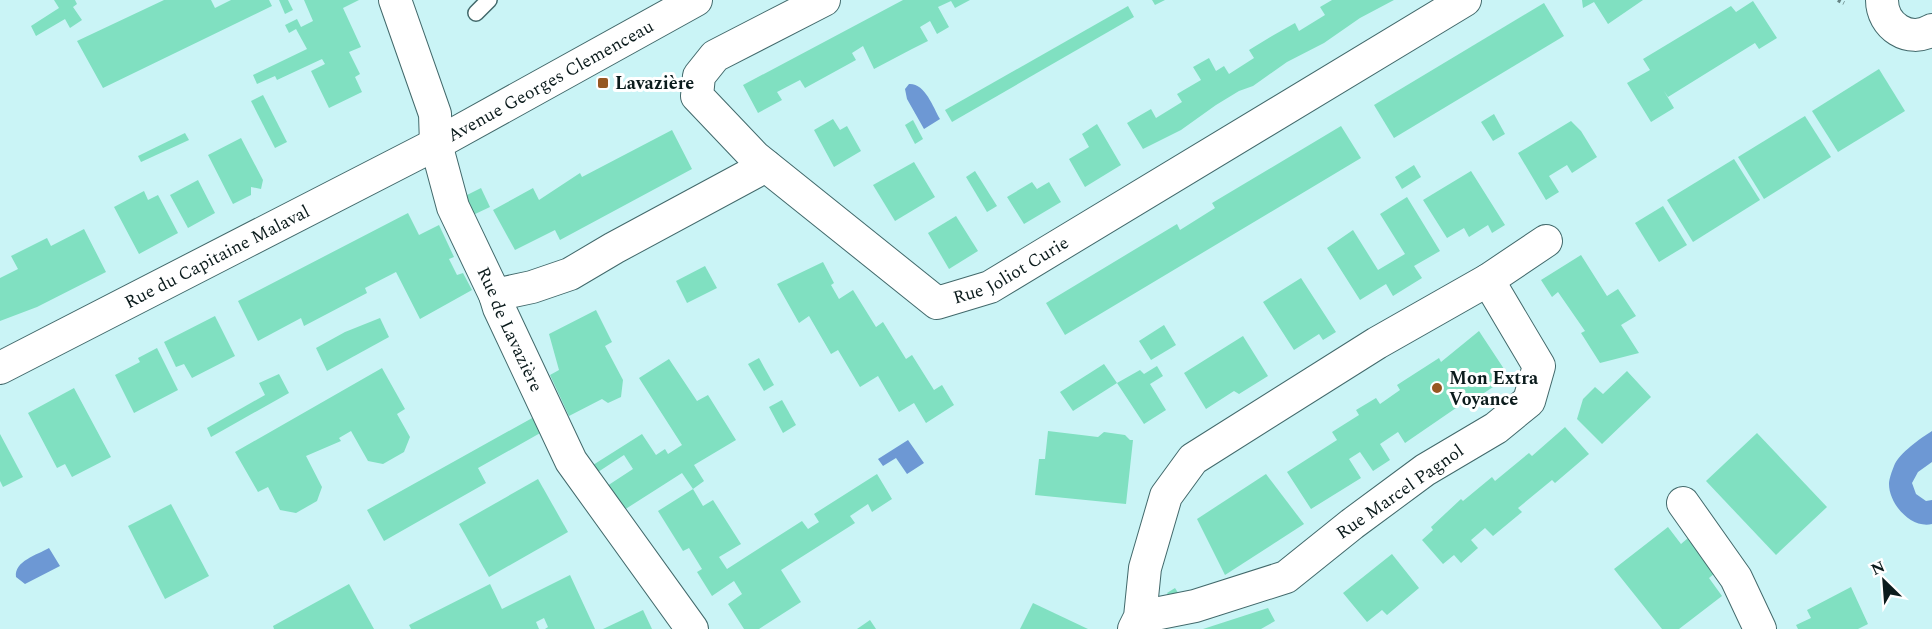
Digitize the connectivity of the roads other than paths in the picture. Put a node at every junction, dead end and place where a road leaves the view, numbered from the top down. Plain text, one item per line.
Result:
1 (395, 0) edge
2 (489, 0) edge
3 (696, 0) edge
4 (824, 0) edge
5 (1465, 0) edge
6 (1882, 0) edge
7 (476, 13) dead end
8 (1932, 30) edge
9 (436, 144) junction
10 (766, 166) junction
11 (1546, 242) dead end
12 (1488, 280) junction
13 (495, 295) junction
14 (0, 368) edge
15 (1683, 503) dead end
16 (1137, 623) edge
17 (692, 629) edge
18 (1760, 629) edge

1 - 9 street, Rue de Lavazière
2 - 7 lane
3 - 9 street, Avenue Georges Clemenceau
4 - 10 street
5 - 10 street, Rue Joliot Curie
6 - 8 street
9 - 13 street, Rue de Lavazière
9 - 14 street, Rue du Capitaine Malaval
10 - 13 street
11 - 12 street, Rue Marcel Pagnol
12 - 16 street, Rue Marcel Pagnol
12 - 16 street, Rue Marcel Pagnol
13 - 17 street, Rue de Lavazière
15 - 18 street

